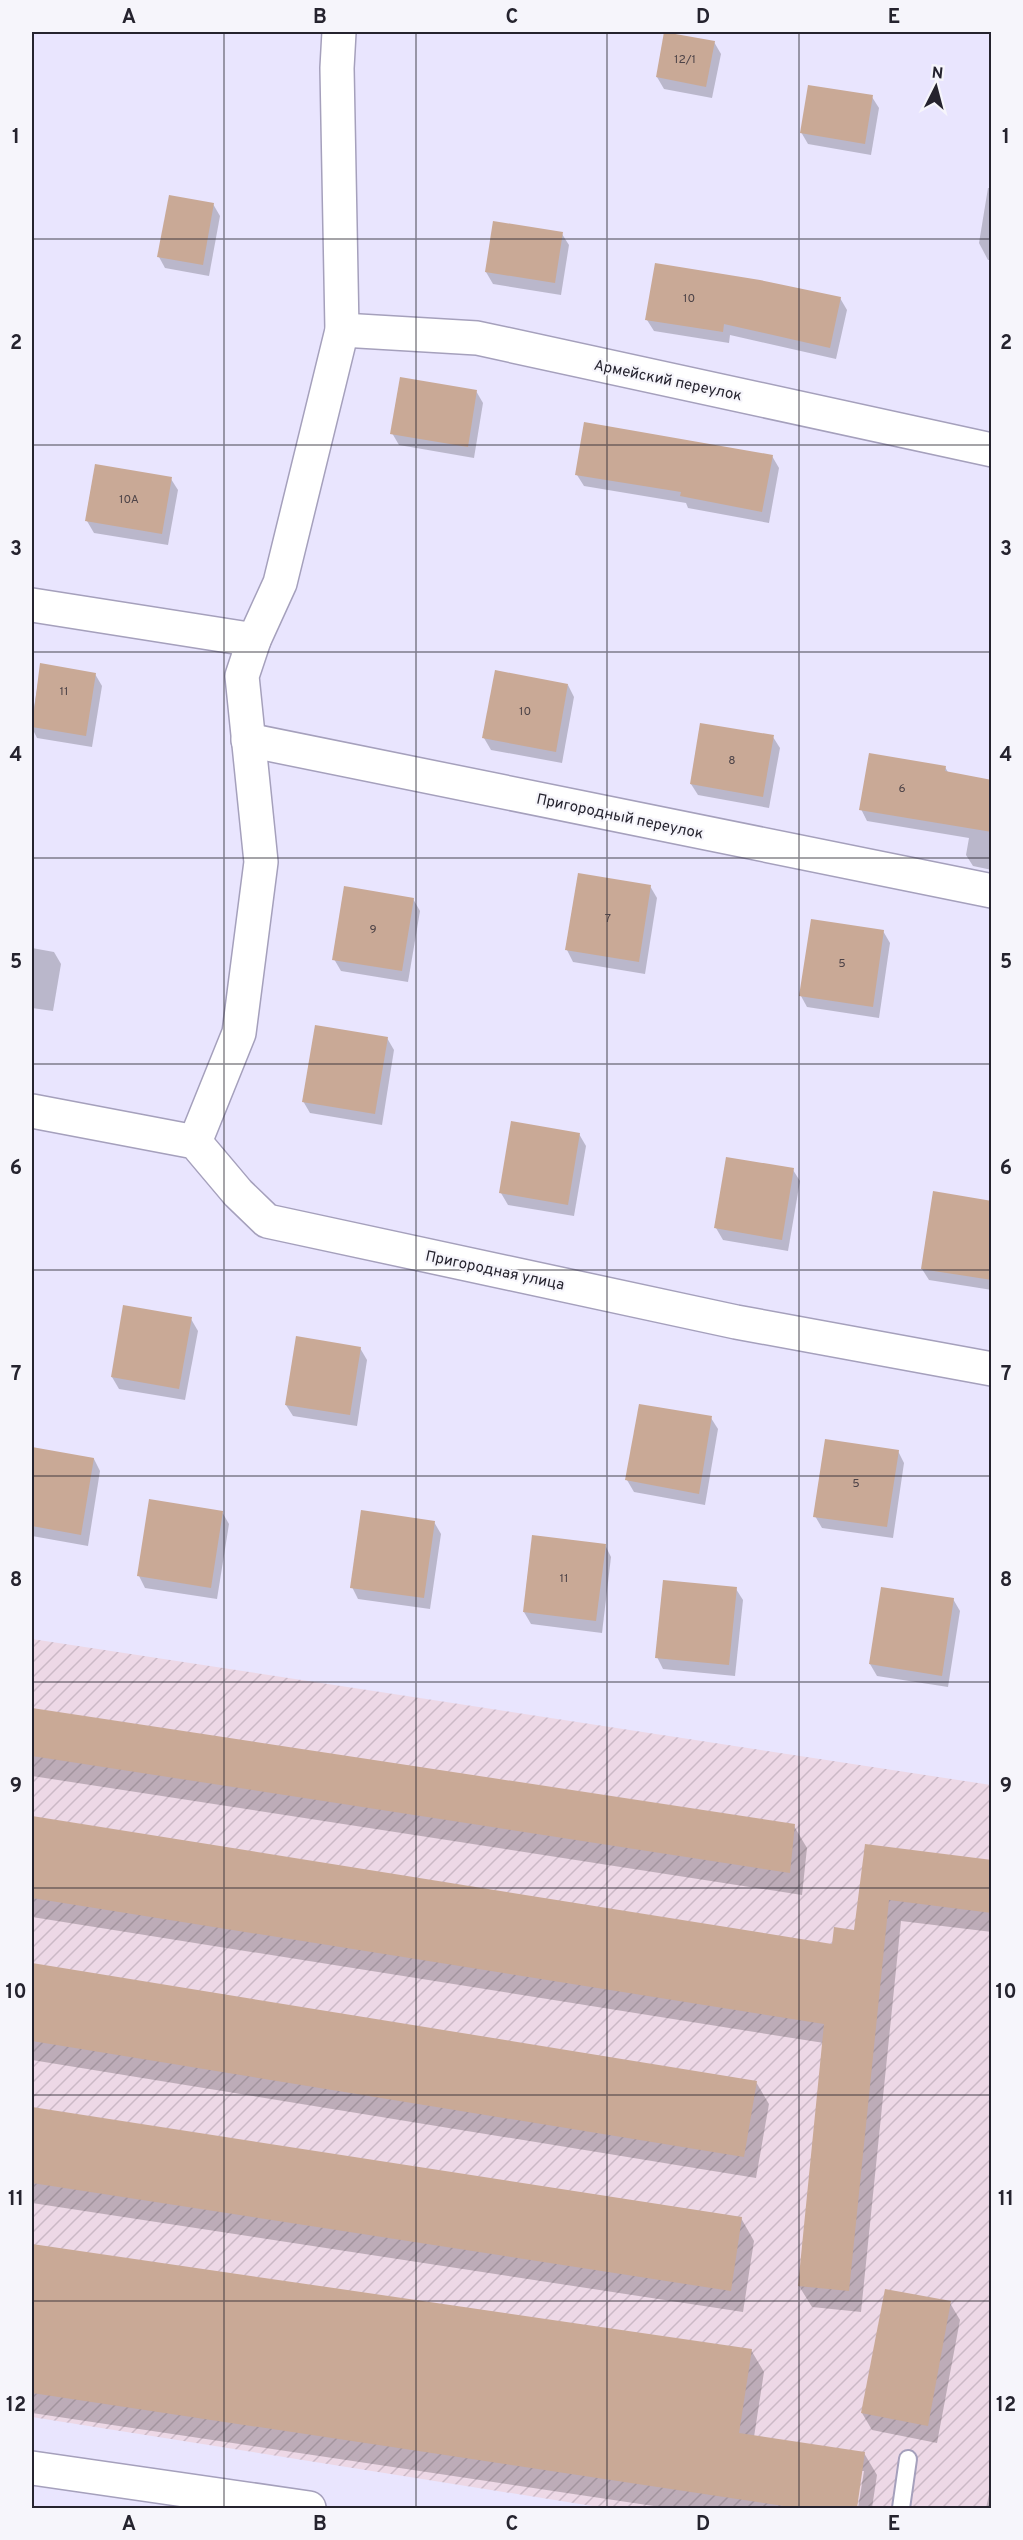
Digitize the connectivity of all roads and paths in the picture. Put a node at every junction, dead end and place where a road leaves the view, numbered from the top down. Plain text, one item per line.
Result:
1 (339, 32) edge
2 (342, 330) junction
3 (992, 450) edge
4 (32, 605) edge
5 (254, 640) junction
6 (248, 740) junction
7 (992, 891) edge
8 (32, 1111) edge
9 (195, 1142) junction
10 (992, 1369) edge
11 (908, 2459) dead end
12 (32, 2469) edge
13 (309, 2508) edge
14 (901, 2508) edge

1 - 2 street
2 - 3 street, Армейский переулок
2 - 5 street
4 - 5 street
5 - 6 street
6 - 7 street, Пригородный переулок
6 - 9 street
8 - 9 street
9 - 10 street, Пригородная улица
11 - 14 lane
12 - 13 street

